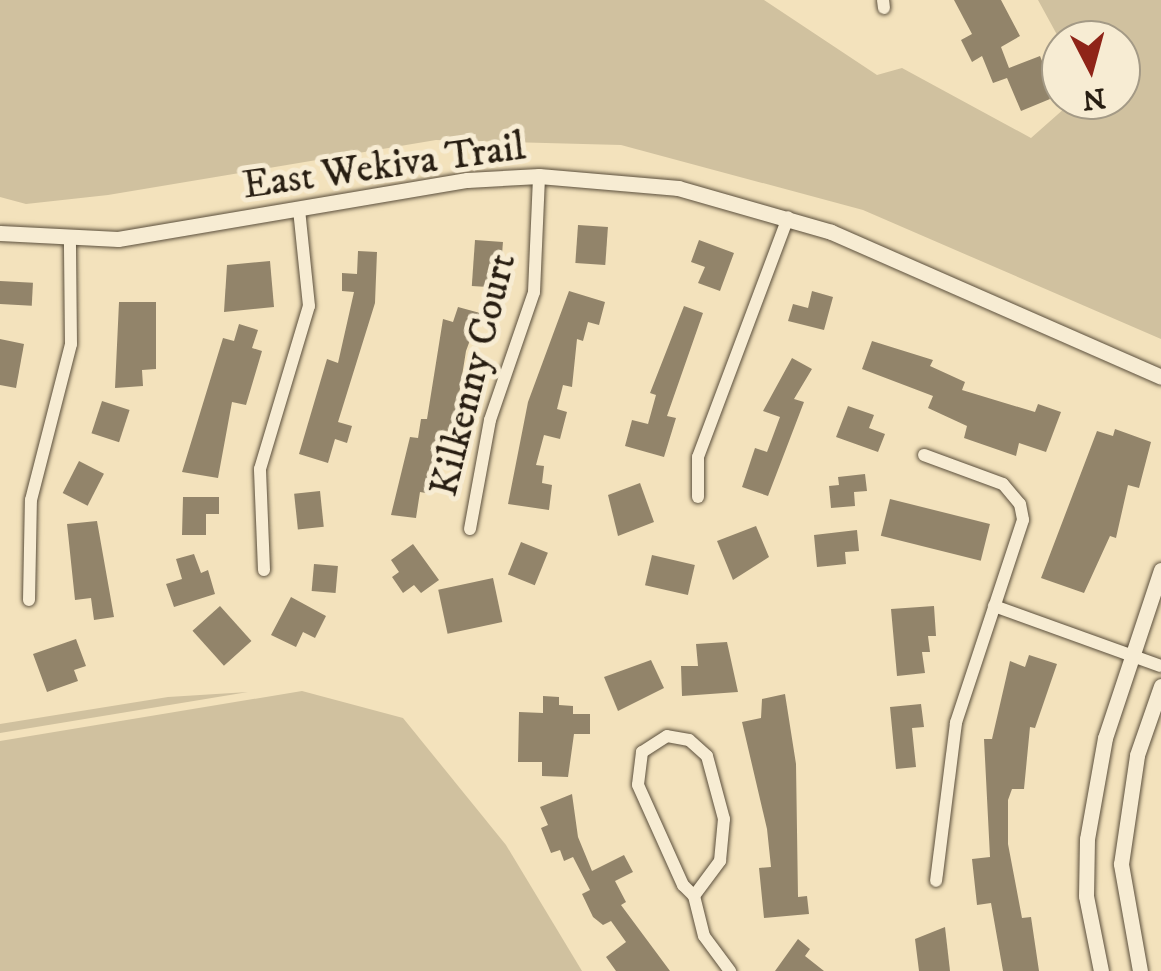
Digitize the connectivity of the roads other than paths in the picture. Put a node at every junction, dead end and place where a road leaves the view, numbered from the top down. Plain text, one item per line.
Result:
1 (539, 176) junction
2 (298, 210) junction
3 (788, 217) junction
4 (0, 233) edge
5 (70, 241) junction
6 (1161, 377) edge
7 (924, 455) dead end
8 (698, 497) dead end
9 (470, 529) dead end
10 (264, 570) dead end
11 (1161, 570) edge
12 (29, 600) dead end
13 (994, 606) junction
14 (1130, 657) junction
15 (1161, 666) edge
16 (1161, 686) edge
17 (936, 881) dead end
18 (694, 896) junction
19 (730, 971) edge
20 (1101, 971) edge
21 (1140, 971) edge

1 - 2 street, East Wekiva Trail
1 - 3 street, East Wekiva Trail
1 - 9 street, Kilkenny Court
2 - 5 street, East Wekiva Trail
2 - 10 street
3 - 6 street, East Wekiva Trail
3 - 8 street
4 - 5 street, East Wekiva Trail
5 - 12 street
7 - 13 street
11 - 14 street
13 - 14 street
13 - 17 street
14 - 15 street
14 - 20 street
16 - 21 street
18 - 18 street
18 - 19 street

